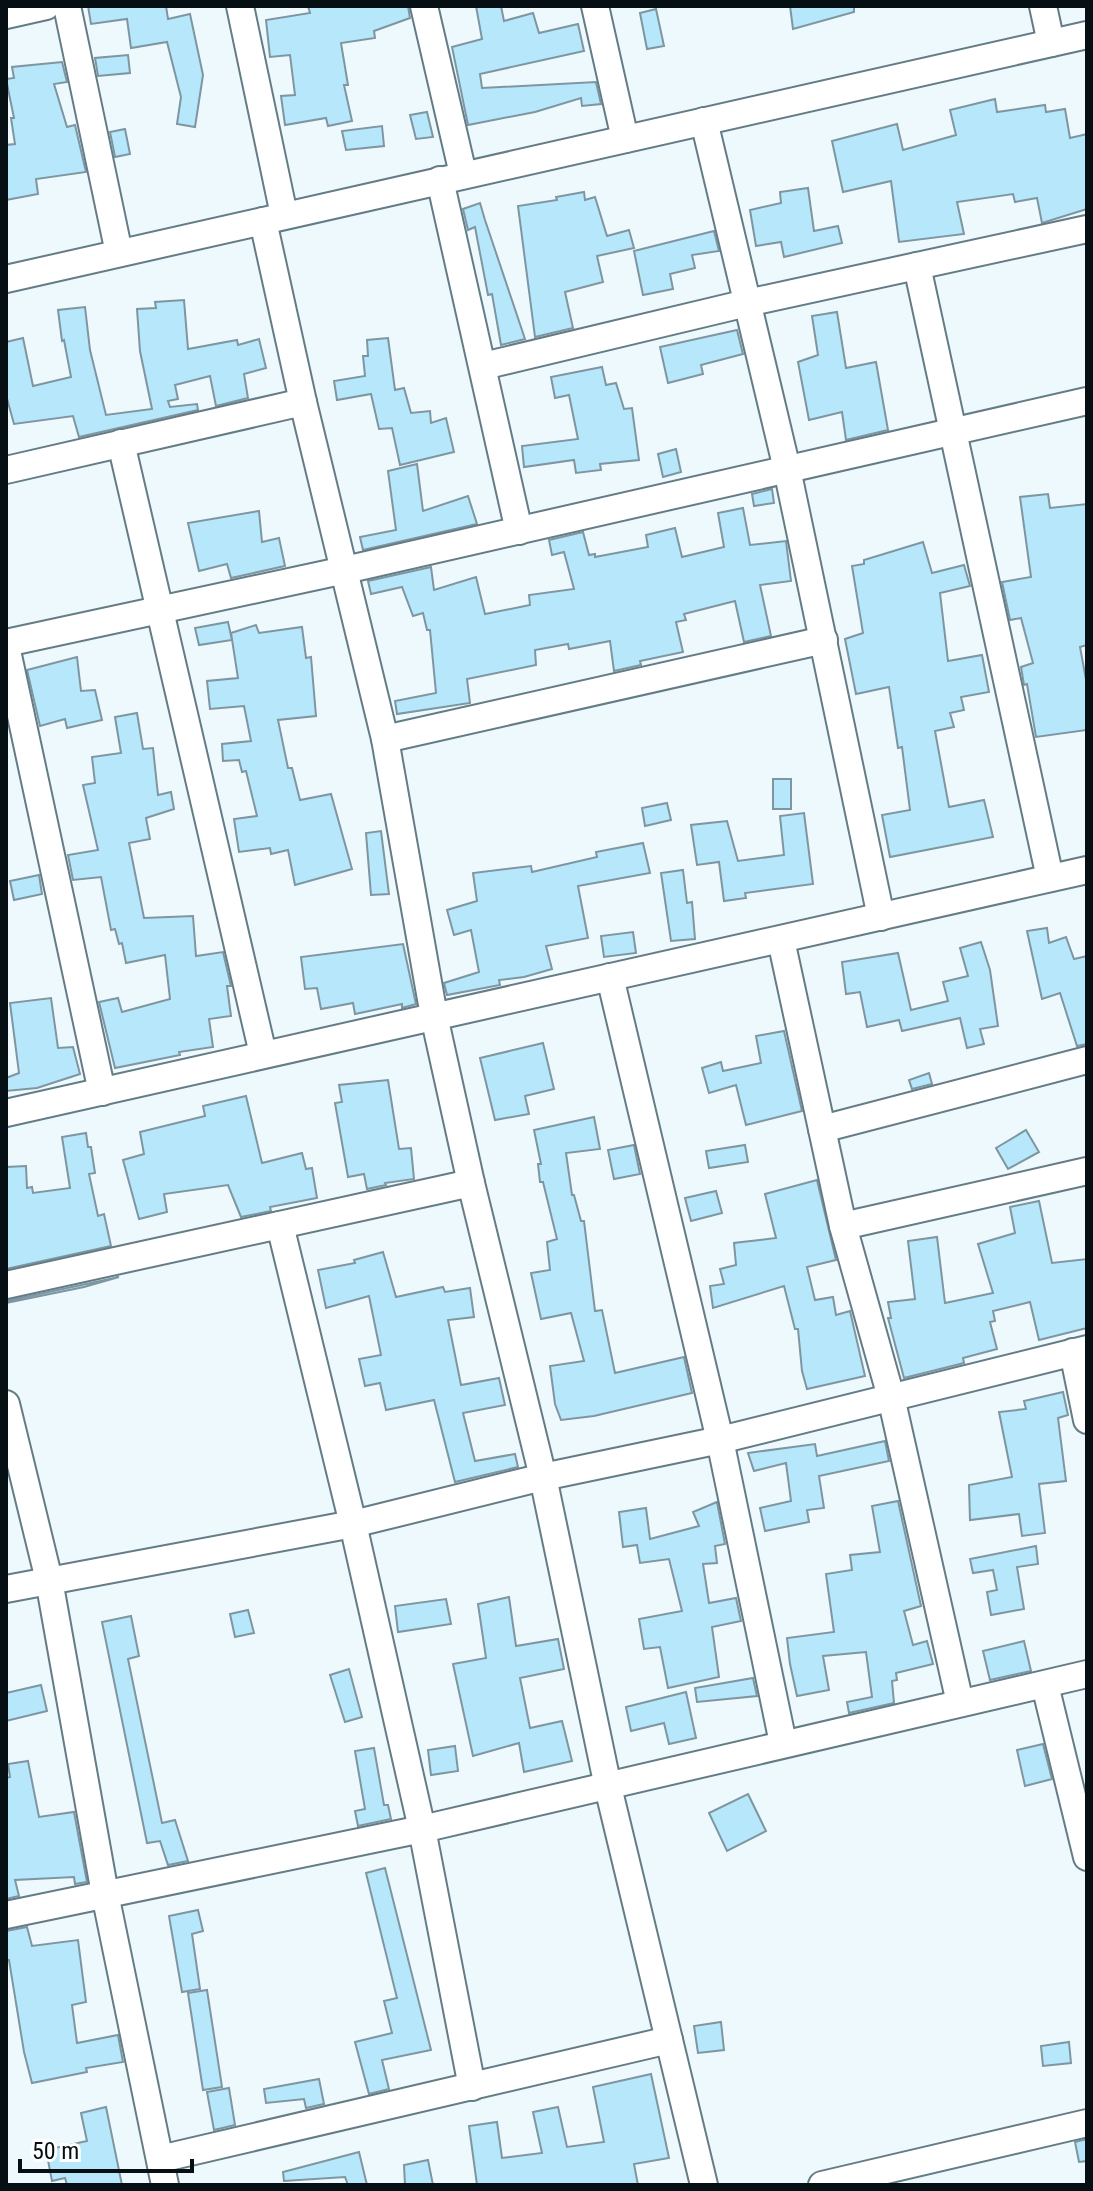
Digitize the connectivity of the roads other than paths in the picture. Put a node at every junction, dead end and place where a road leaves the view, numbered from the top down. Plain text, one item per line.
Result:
1 (46, 6) edge
2 (67, 6) edge
3 (240, 6) edge
4 (424, 6) edge
5 (595, 6) edge
6 (1043, 6) edge
7 (6, 15) edge
8 (1087, 35) edge
9 (1051, 43) junction
10 (704, 121) junction
11 (625, 139) junction
12 (451, 177) junction
13 (274, 218) junction
14 (1087, 229) edge
15 (119, 253) junction
16 (917, 266) junction
17 (6, 279) edge
18 (747, 303) junction
19 (483, 366) junction
20 (1087, 401) edge
21 (303, 402) junction
22 (952, 431) junction
23 (121, 443) junction
24 (787, 469) junction
25 (6, 470) edge
26 (519, 531) junction
27 (345, 570) junction
28 (160, 609) junction
29 (824, 640) junction
30 (6, 645) edge
31 (385, 739) junction
32 (1087, 870) edge
33 (1050, 878) junction
34 (881, 917) junction
35 (781, 940) junction
36 (610, 977) junction
37 (434, 1016) junction
38 (263, 1054) junction
39 (1087, 1060) edge
40 (102, 1092) junction
41 (6, 1113) edge
42 (822, 1129) junction
43 (1087, 1171) edge
44 (471, 1183) junction
45 (280, 1225) junction
46 (843, 1226) junction
47 (6, 1285) edge
48 (1080, 1350) edge
49 (891, 1397) junction
50 (6, 1404) edge
51 (1087, 1420) edge
52 (720, 1440) junction
53 (543, 1477) junction
54 (353, 1524) junction
55 (49, 1580) junction
56 (6, 1589) edge
57 (1087, 1674) edge
58 (1045, 1685) junction
59 (960, 1703) junction
60 (783, 1743) junction
61 (608, 1787) junction
62 (422, 1829) junction
63 (1087, 1857) edge
64 (105, 1894) junction
65 (6, 1915) edge
66 (669, 2040) junction
67 (472, 2087) junction
68 (1087, 2123) edge
69 (160, 2159) junction
70 (165, 2185) edge
71 (704, 2185) edge
72 (822, 2185) edge

1 - 7 street
2 - 15 street
3 - 13 street
4 - 12 street
5 - 11 street
6 - 9 street
8 - 9 street
9 - 10 street
10 - 11 street
10 - 18 street
11 - 12 street
12 - 13 street
12 - 19 street
13 - 15 street
13 - 21 street
14 - 16 street
15 - 17 street
16 - 18 street
16 - 22 street
18 - 19 street
18 - 24 street
19 - 26 street
20 - 22 street
21 - 23 street
21 - 27 street
22 - 24 street
22 - 33 street
23 - 25 street
23 - 28 street
24 - 26 street
24 - 29 street
26 - 27 street
27 - 28 street
27 - 31 street
28 - 30 street
28 - 38 street
29 - 31 street
29 - 34 street
30 - 40 street
31 - 37 street
32 - 33 street
33 - 34 street
34 - 35 street
35 - 36 street
35 - 42 street
36 - 37 street
36 - 52 street
37 - 38 street
37 - 44 street
38 - 40 street
39 - 42 street
40 - 41 street
42 - 46 street
43 - 46 street
44 - 45 street
44 - 53 street
45 - 47 street
45 - 54 street
46 - 49 street
48 - 49 street
48 - 51 street
49 - 52 street
49 - 59 street
50 - 55 street
52 - 53 street
52 - 60 street
53 - 54 street
53 - 61 street
54 - 55 street
54 - 62 street
55 - 56 street
55 - 64 street
57 - 58 street
58 - 59 street
58 - 63 street
59 - 60 street
60 - 61 street
61 - 62 street
61 - 66 street
62 - 64 street
62 - 67 street
64 - 65 street
64 - 69 street
66 - 67 street
66 - 71 street
67 - 69 street
68 - 72 street
69 - 70 street

